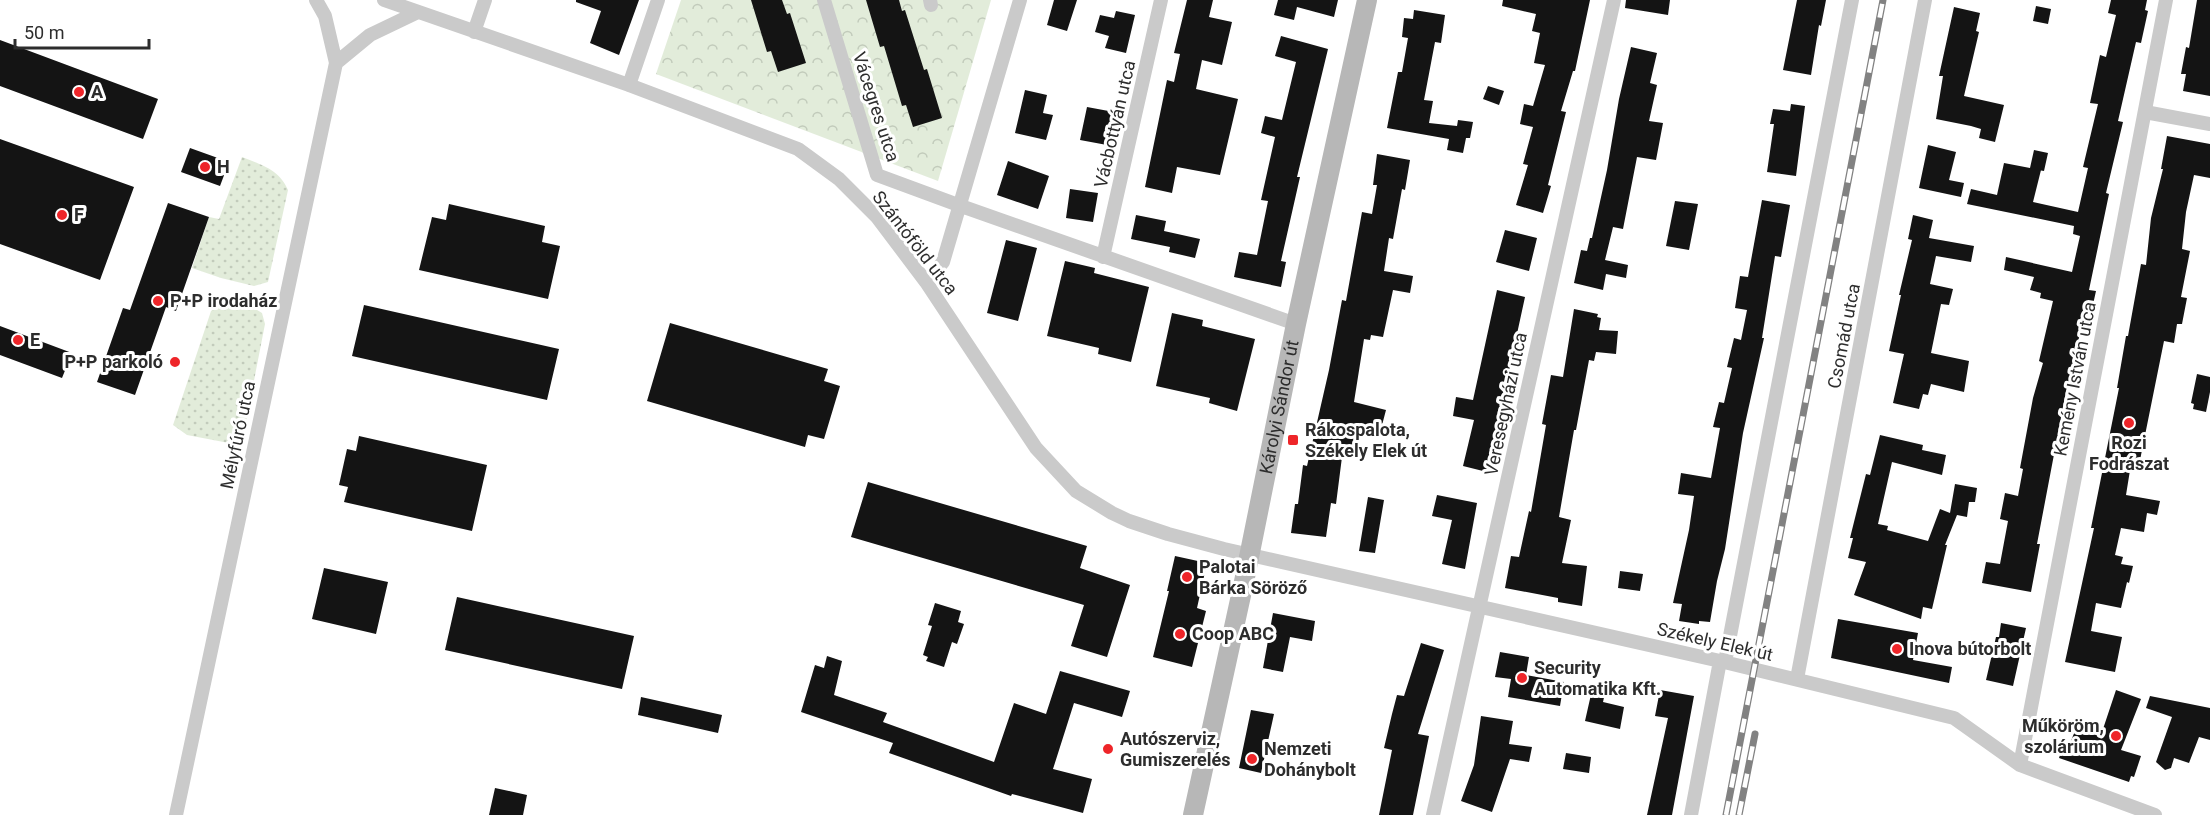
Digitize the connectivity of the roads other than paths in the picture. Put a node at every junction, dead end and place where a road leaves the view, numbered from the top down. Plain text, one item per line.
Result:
1 (316, 0) edge
2 (384, 0) edge
3 (485, 0) edge
4 (658, 0) edge
5 (824, 0) edge
6 (1020, 0) edge
7 (1146, 0) edge
8 (1367, 0) edge
9 (1614, 0) edge
10 (1852, 0) edge
11 (1925, 0) edge
12 (2166, 0) edge
13 (1161, 2) edge
14 (418, 12) junction
15 (474, 32) junction
16 (336, 63) junction
17 (629, 85) junction
18 (2145, 112) junction
19 (2210, 124) edge
20 (961, 206) junction
21 (1103, 257) junction
22 (926, 282) junction
23 (1296, 324) junction
24 (1248, 554) junction
25 (1479, 608) junction
26 (1723, 661) junction
27 (1797, 679) junction
28 (2020, 765) junction
29 (176, 815) edge
30 (1193, 815) edge
31 (1432, 815) edge
32 (1691, 815) edge
33 (2155, 815) edge

1 - 16 street, Mélyfúró utca
2 - 14 street, Szántóföld utca
3 - 15 street
4 - 17 street
5 - 20 street, Vácegres utca
6 - 20 street
7 - 13 street
8 - 23 street, Károlyi Sándor út
9 - 25 street, Veresegyházi utca
10 - 26 street
11 - 27 street, Csomád utca
12 - 18 street, Kemény István utca
13 - 21 street, Vácbottyán utca
14 - 15 street, Szántóföld utca
14 - 16 street
15 - 17 street, Szántóföld utca
16 - 29 street, Mélyfúró utca
17 - 22 street, Szántóföld utca
18 - 19 street
18 - 28 street, Kemény István utca
20 - 21 street
20 - 22 street
21 - 23 street
22 - 24 street, Szántóföld utca
23 - 24 street, Károlyi Sándor út
24 - 25 street, Székely Elek út
24 - 30 street, Károlyi Sándor út
25 - 26 street, Székely Elek út
25 - 31 street, Veresegyházi utca
26 - 27 street, Székely Elek út
26 - 32 street
27 - 28 street, Székely Elek út
28 - 33 street, Székely Elek út

